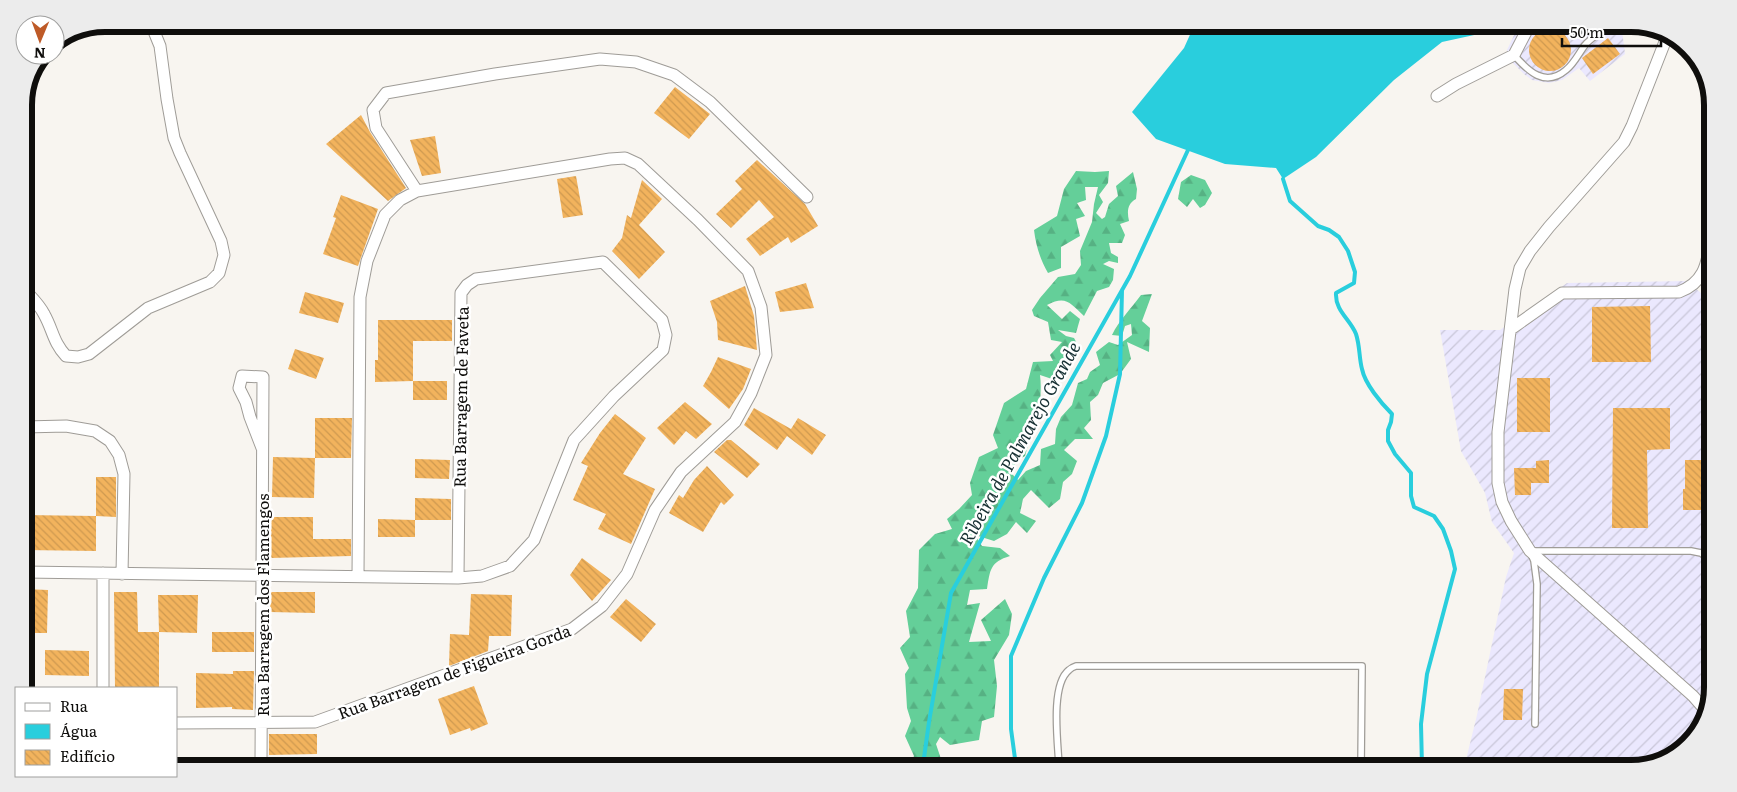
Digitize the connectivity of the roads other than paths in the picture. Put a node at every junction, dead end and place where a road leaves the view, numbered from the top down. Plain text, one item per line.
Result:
1 (154, 32) edge
2 (1526, 32) edge
3 (1601, 32) edge
4 (1665, 41) edge
5 (1514, 55) junction
6 (1438, 96) dead end
7 (417, 191) junction
8 (807, 197) dead end
9 (1704, 268) edge
10 (33, 299) edge
11 (1511, 329) junction
12 (33, 427) edge
13 (262, 448) junction
14 (1530, 551) junction
15 (1704, 555) edge
16 (33, 572) edge
17 (103, 573) junction
18 (122, 574) junction
19 (262, 576) junction
20 (358, 576) junction
21 (458, 578) junction
22 (103, 687) edge
23 (1702, 706) edge
24 (178, 722) edge
25 (261, 723) junction
26 (1536, 724) dead end
27 (261, 760) edge
28 (1059, 760) edge
29 (1361, 760) edge

1 - 10 street
2 - 5 street
3 - 5 lane
4 - 11 street
5 - 6 street
7 - 8 street
7 - 20 street, Rua Barragem de Figueira Gorda
7 - 25 street, Rua Barragem de Figueira Gorda
9 - 11 street
11 - 14 street
12 - 18 street
13 - 13 street, Rua Barragem dos Flamengos
13 - 19 street, Rua Barragem dos Flamengos
14 - 15 lane
14 - 23 street
14 - 26 lane
16 - 17 street, Rua Barragem de Faveta
17 - 18 street, Rua Barragem de Faveta
17 - 22 street
18 - 19 street, Rua Barragem de Faveta
19 - 20 street, Rua Barragem de Faveta
19 - 25 street, Rua Barragem dos Flamengos
20 - 21 street, Rua Barragem de Faveta
21 - 21 street, Rua Barragem de Faveta
24 - 25 street, Rua Barragem de Figueira Gorda
25 - 27 street, Rua Barragem dos Flamengos
28 - 29 lane

